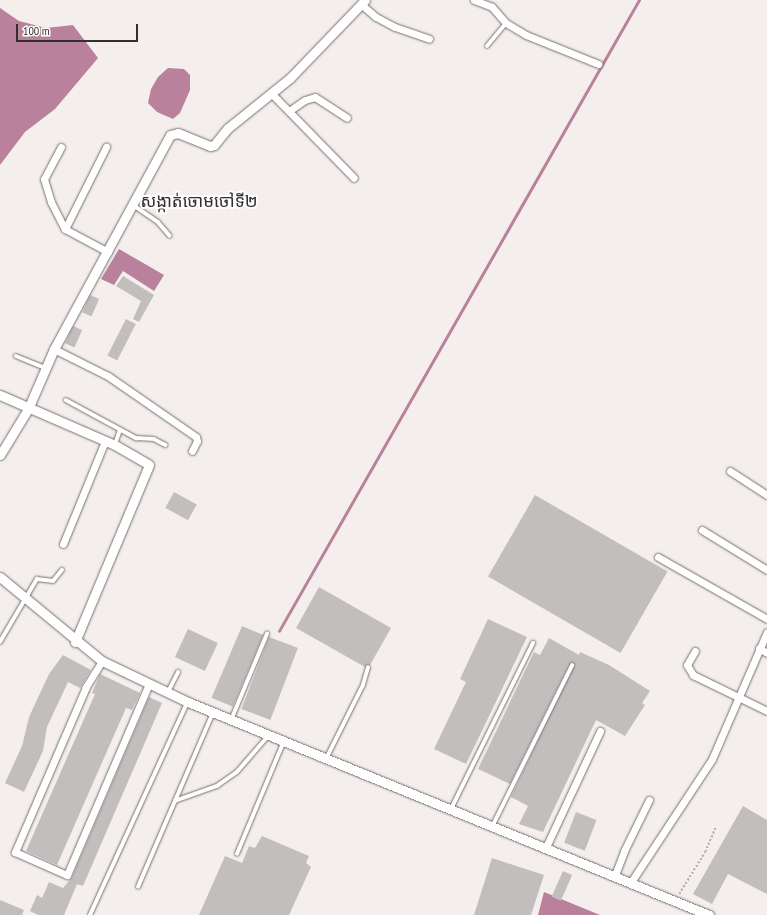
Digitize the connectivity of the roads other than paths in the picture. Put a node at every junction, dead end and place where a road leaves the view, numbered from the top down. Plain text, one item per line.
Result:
1 (474, 0) edge
2 (363, 2) edge
3 (506, 23) junction
4 (429, 38) dead end
5 (487, 46) dead end
6 (598, 64) dead end
7 (272, 94) junction
8 (289, 112) junction
9 (347, 118) dead end
10 (106, 146) dead end
11 (61, 147) dead end
12 (354, 178) dead end
13 (133, 205) junction
14 (65, 229) junction
15 (170, 236) dead end
16 (108, 252) junction
17 (54, 349) junction
18 (16, 356) dead end
19 (45, 368) junction
20 (0, 395) edge
21 (66, 400) dead end
22 (28, 410) junction
23 (120, 430) junction
24 (105, 441) junction
25 (115, 445) junction
26 (166, 445) dead end
27 (192, 451) dead end
28 (0, 455) edge
29 (730, 471) dead end
30 (767, 495) edge
31 (702, 530) dead end
32 (63, 544) dead end
33 (658, 557) dead end
34 (62, 570) dead end
35 (767, 570) edge
36 (0, 577) edge
37 (25, 597) junction
38 (767, 619) edge
39 (767, 632) edge
40 (267, 634) dead end
41 (0, 642) edge
42 (75, 642) junction
43 (533, 643) dead end
44 (759, 648) junction
45 (695, 651) dead end
46 (767, 653) edge
47 (102, 661) junction
48 (572, 666) dead end
49 (368, 668) dead end
50 (178, 672) dead end
51 (149, 684) junction
52 (167, 693) junction
53 (738, 696) junction
54 (188, 702) junction
55 (767, 711) edge
56 (214, 712) junction
57 (232, 719) junction
58 (600, 731) dead end
59 (270, 734) junction
60 (284, 740) junction
61 (327, 757) junction
62 (649, 800) dead end
63 (175, 801) junction
64 (451, 808) junction
65 (492, 826) junction
66 (546, 847) junction
67 (237, 854) dead end
68 (615, 875) junction
69 (630, 882) junction
70 (138, 887) dead end
71 (90, 915) edge
72 (709, 915) edge

1 - 3 street
2 - 4 street
2 - 7 street
3 - 5 lane
3 - 6 street
7 - 8 street
7 - 13 street
8 - 9 street
8 - 12 street
10 - 14 street
11 - 14 street
13 - 15 lane
13 - 16 street
14 - 16 street
16 - 17 street
17 - 19 street
17 - 27 street
18 - 19 lane
19 - 22 street
20 - 22 street
21 - 23 lane
22 - 24 street
22 - 28 street
23 - 25 lane
23 - 26 lane
24 - 25 street
24 - 32 street
25 - 42 street
29 - 30 street
31 - 35 street
33 - 38 street
34 - 37 lane
36 - 37 street
37 - 41 lane
37 - 42 street
39 - 44 street
40 - 57 lane
42 - 47 street
43 - 64 lane
44 - 46 street
44 - 53 street
45 - 53 street
47 - 51 street
47 - 51 street
48 - 65 lane
49 - 61 lane
50 - 52 lane
51 - 52 street
52 - 54 street
53 - 55 street
53 - 69 street
54 - 56 street
54 - 71 lane
56 - 57 street
56 - 63 lane
57 - 59 street
58 - 66 street
59 - 60 street
59 - 63 lane
60 - 61 street
60 - 67 lane
61 - 64 street
62 - 68 street
63 - 70 lane
64 - 65 street
65 - 66 street
66 - 68 street
68 - 69 street
69 - 72 street

